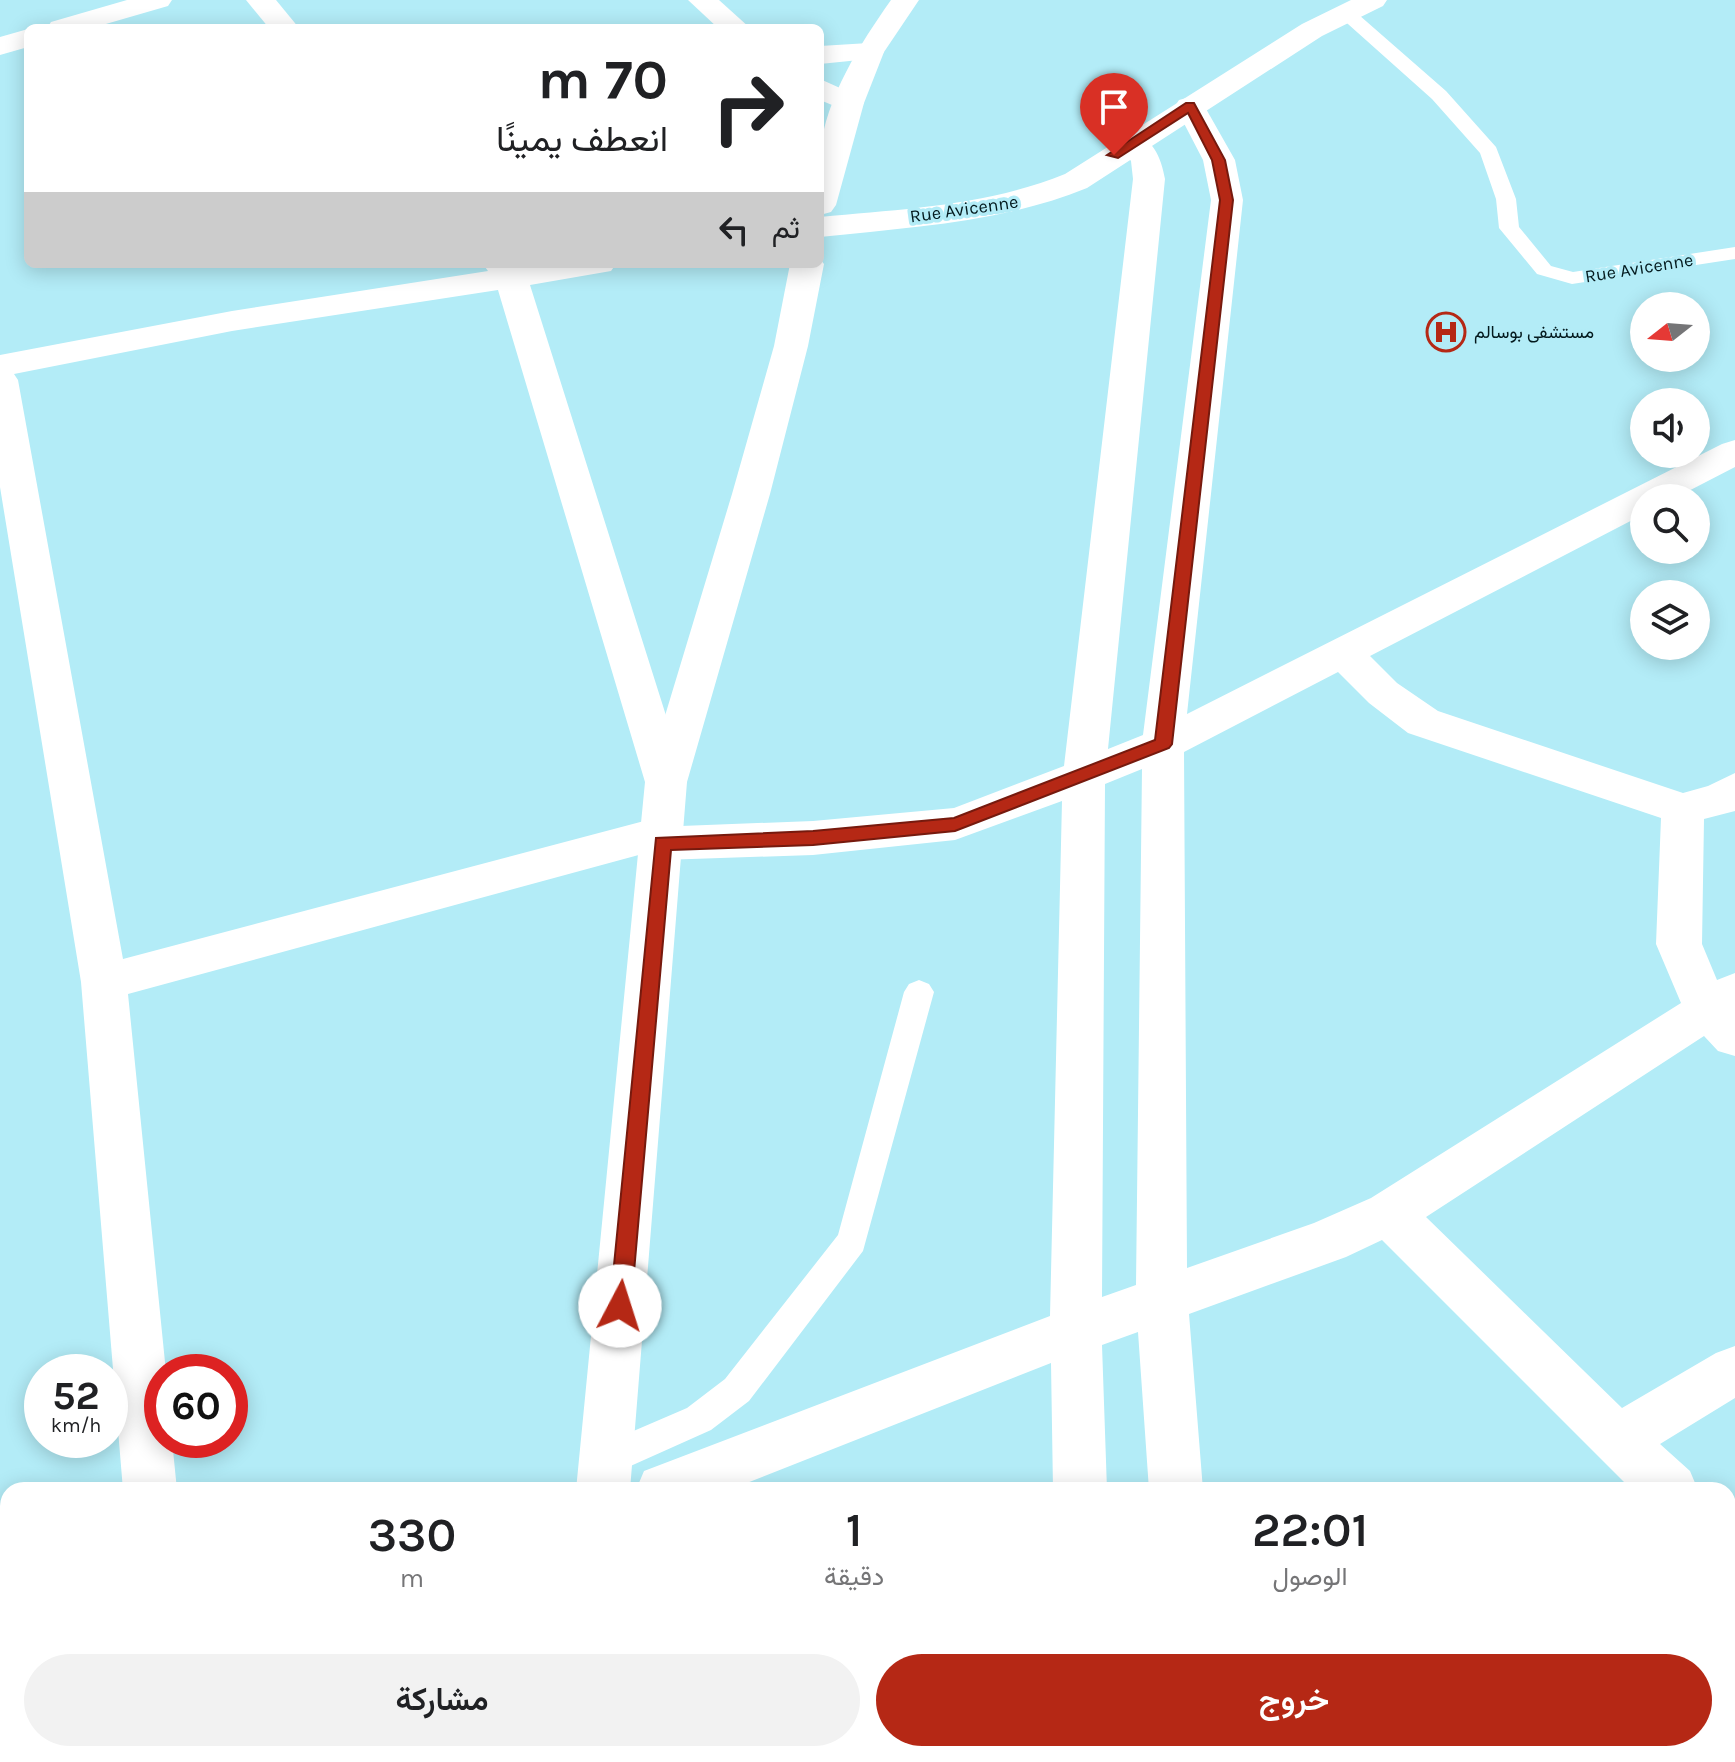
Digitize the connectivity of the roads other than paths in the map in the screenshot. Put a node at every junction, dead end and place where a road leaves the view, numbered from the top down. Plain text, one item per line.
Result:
1 (158, 0) edge
2 (260, 0) edge
3 (702, 0) edge
4 (905, 0) edge
5 (1359, 6) edge
6 (75, 24) edge
7 (281, 24) edge
8 (731, 24) edge
9 (24, 39) edge
10 (0, 46) edge
11 (869, 52) junction
12 (824, 55) edge
13 (824, 90) edge
14 (849, 103) junction
15 (1190, 106) junction
16 (1132, 143) junction
17 (824, 191) edge
18 (824, 227) edge
19 (1735, 253) edge
20 (552, 268) edge
21 (806, 268) edge
22 (506, 272) edge
23 (0, 366) edge
24 (0, 380) edge
25 (1735, 452) edge
26 (1672, 484) edge
27 (1630, 505) edge
28 (1342, 652) junction
29 (1163, 744) junction
30 (1084, 775) junction
31 (666, 782) junction
32 (1735, 789) edge
33 (1683, 809) junction
34 (663, 837) junction
35 (104, 982) junction
36 (919, 992) dead end
37 (1726, 1013) edge
38 (1389, 1214) junction
39 (1162, 1300) junction
40 (1076, 1330) junction
41 (1735, 1370) edge
42 (1617, 1440) junction
43 (605, 1475) edge
44 (149, 1482) edge
45 (683, 1482) edge
46 (1080, 1482) edge
47 (1175, 1482) edge
48 (1662, 1482) edge

1 - 6 street
2 - 7 street
3 - 8 street
4 - 11 street
5 - 15 street, Rue Avicenne
5 - 19 lane, Rue Avicenne
9 - 10 street
11 - 12 street
11 - 14 street
13 - 14 street
14 - 17 street
15 - 16 street, Rue Avicenne
15 - 29 street
16 - 18 street, Rue Avicenne
16 - 30 street
20 - 22 street
21 - 31 street
22 - 23 street
22 - 31 street
24 - 35 street
25 - 26 street
27 - 28 street
28 - 29 street
28 - 33 street
29 - 30 street
29 - 39 street
30 - 34 street
30 - 40 street
31 - 34 street
32 - 33 street
33 - 37 street
34 - 35 street
34 - 43 street
35 - 44 street
36 - 43 lane
37 - 38 street
38 - 39 street
38 - 42 street
39 - 40 street
39 - 47 street
40 - 45 street
40 - 46 street
41 - 42 street
42 - 48 street

